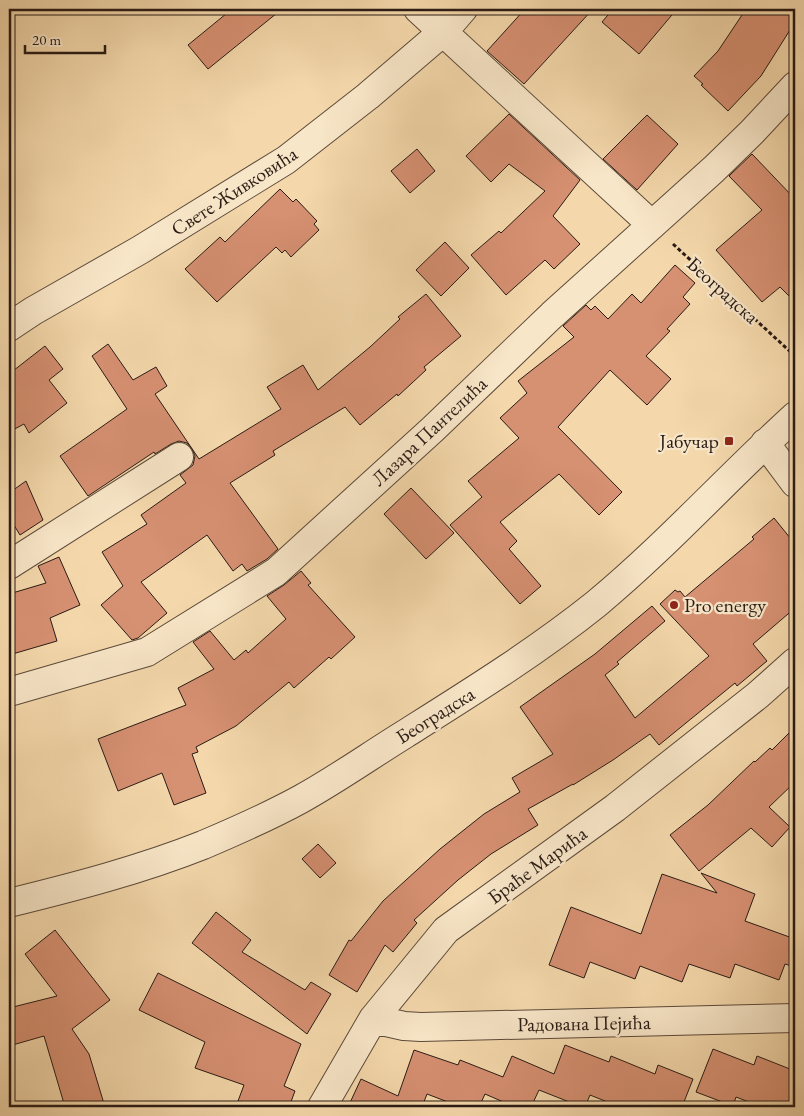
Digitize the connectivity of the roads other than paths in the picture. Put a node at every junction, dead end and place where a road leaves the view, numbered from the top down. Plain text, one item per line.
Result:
1 (418, 9) edge
2 (463, 9) edge
3 (444, 32) junction
4 (795, 86) edge
5 (652, 225) junction
6 (9, 327) edge
7 (795, 416) edge
8 (766, 443) junction
9 (179, 457) dead end
10 (795, 483) edge
11 (9, 565) edge
12 (795, 662) edge
13 (9, 692) edge
14 (9, 903) edge
15 (795, 1018) edge
16 (373, 1019) junction
17 (322, 1107) edge

1 - 3 street
2 - 3 street, Свете Живковића
3 - 5 street
3 - 6 street, Свете Живковића
4 - 5 street, Лазара Пантелића
5 - 13 street, Лазара Пантелића
7 - 8 street, Београдска
8 - 10 street
8 - 14 street, Београдска
9 - 11 street
12 - 16 street, Браће Марића
15 - 16 street, Радована Пејића
16 - 17 street, Браће Марића

